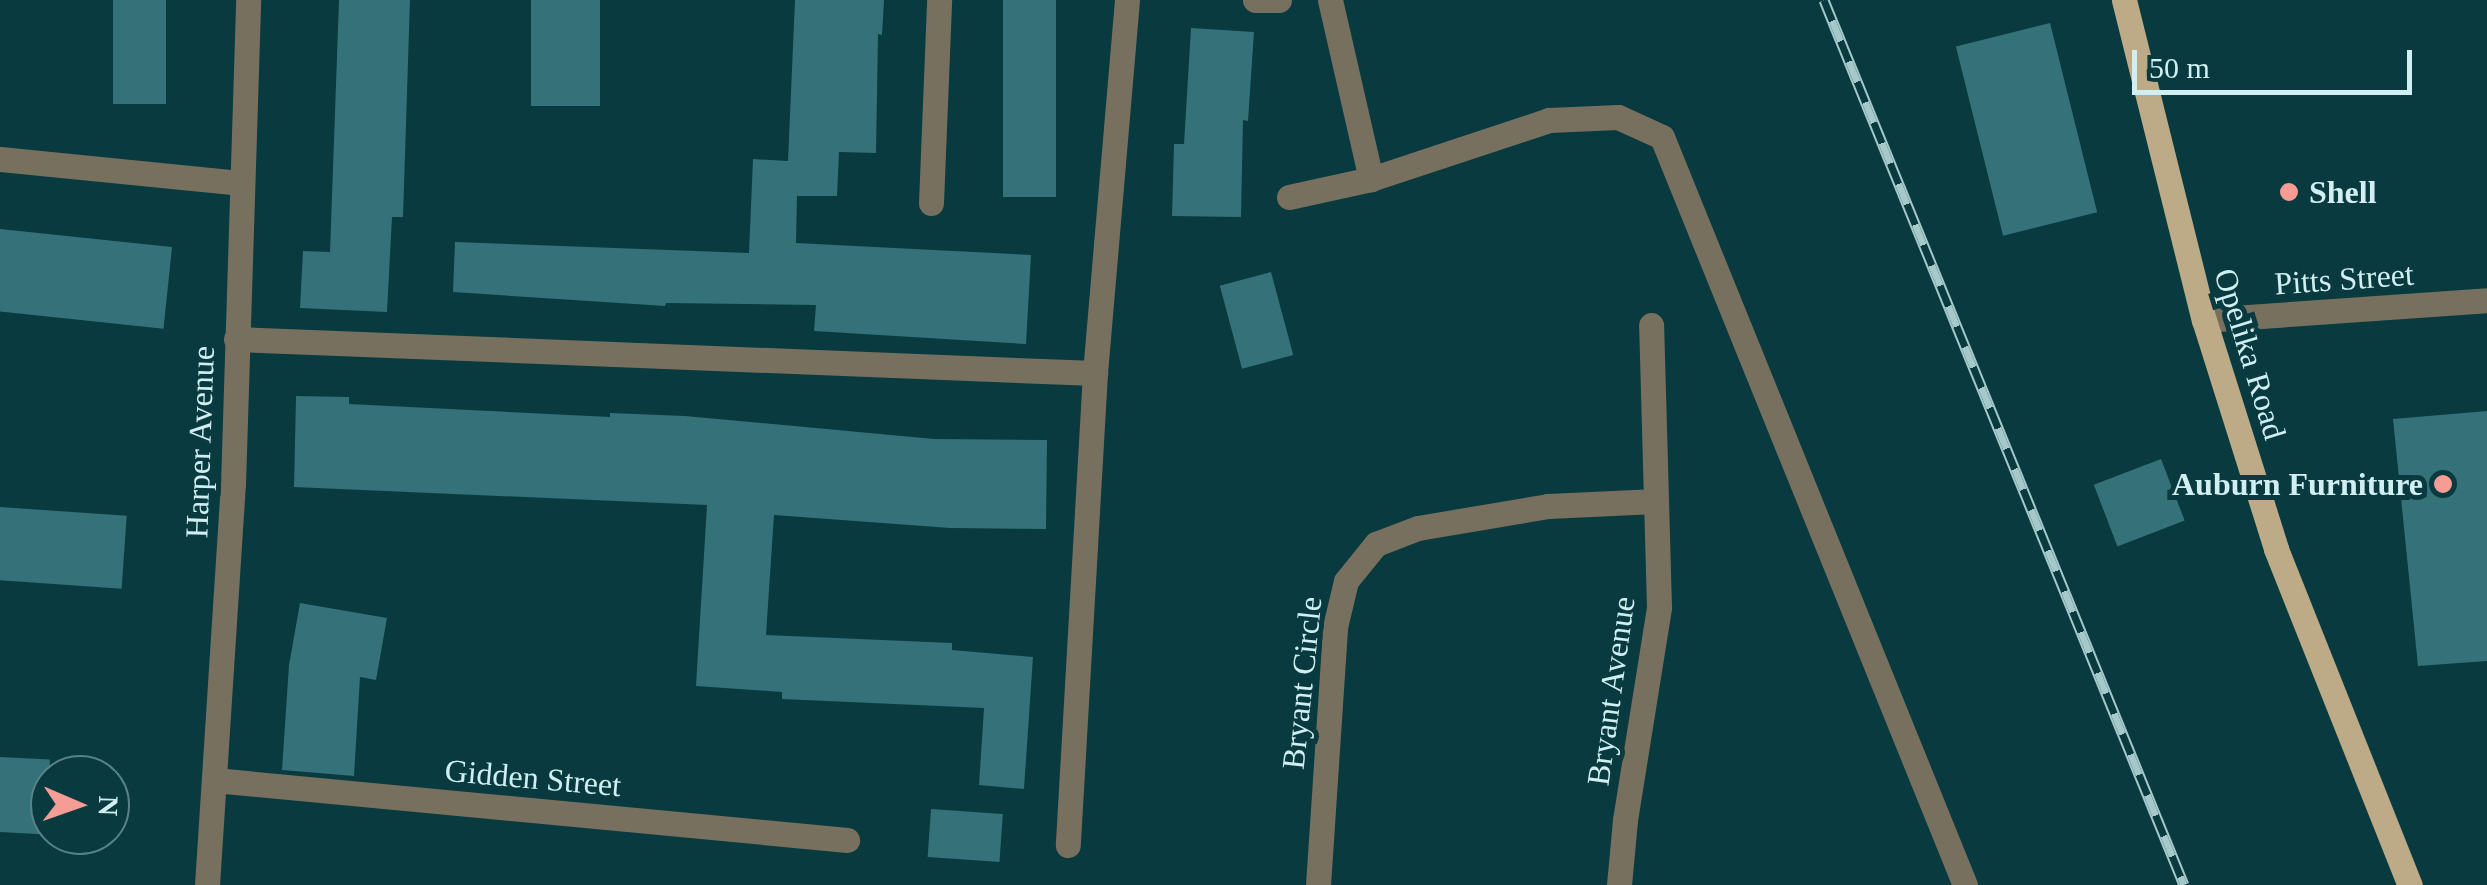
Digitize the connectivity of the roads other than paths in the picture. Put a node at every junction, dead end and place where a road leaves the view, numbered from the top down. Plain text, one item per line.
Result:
1 (248, 0) edge
2 (939, 0) edge
3 (1127, 0) edge
4 (1255, 0) edge
5 (1279, 0) edge
6 (1330, 0) edge
7 (2124, 0) edge
8 (0, 159) edge
9 (1372, 178) junction
10 (240, 183) junction
11 (1289, 197) dead end
12 (930, 202) dead end
13 (2487, 300) edge
14 (2204, 320) junction
15 (1651, 325) dead end
16 (236, 339) junction
17 (1095, 373) junction
18 (1656, 501) junction
19 (214, 780) junction
20 (847, 840) dead end
21 (1068, 845) dead end
22 (207, 885) edge
23 (1318, 885) edge
24 (1619, 885) edge
25 (1965, 885) edge
26 (2410, 885) edge

1 - 10 street, Harper Avenue
2 - 12 street
3 - 17 street
4 - 5 street
6 - 9 street
7 - 14 main road, Opelika Road
8 - 10 street
9 - 11 street
9 - 25 street
10 - 16 street, Harper Avenue
13 - 14 street, Pitts Street
14 - 26 main road, Opelika Road
15 - 18 street, Bryant Avenue
16 - 17 street
16 - 19 street, Harper Avenue
17 - 21 street
18 - 23 street, Bryant Circle
18 - 24 street, Bryant Avenue
19 - 20 street, Gidden Street
19 - 22 street, Harper Avenue

